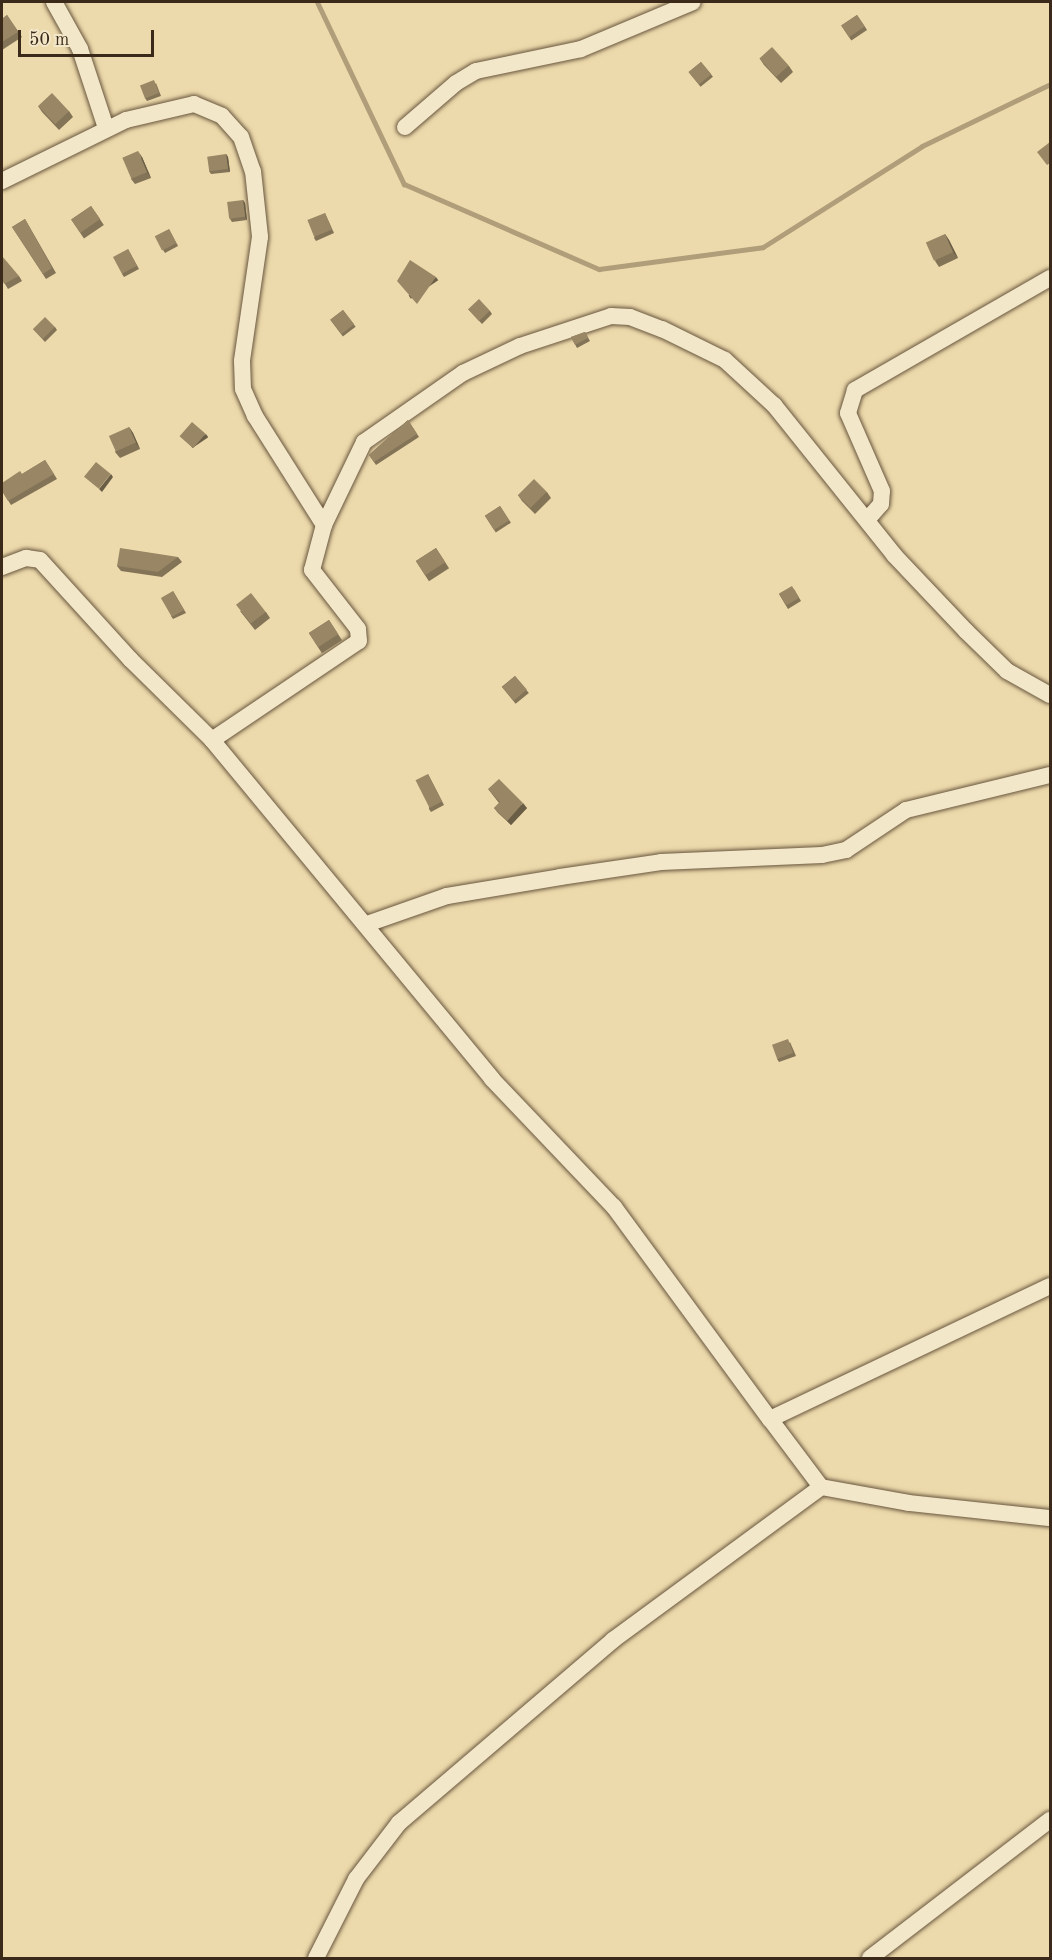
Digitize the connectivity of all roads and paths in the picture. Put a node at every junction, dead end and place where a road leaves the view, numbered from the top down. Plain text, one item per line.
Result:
1 (54, 2) edge
2 (692, 2) edge
3 (405, 127) dead end
4 (106, 128) junction
5 (2, 182) edge
6 (1050, 278) edge
7 (867, 520) junction
8 (324, 525) junction
9 (2, 567) edge
10 (1050, 695) edge
11 (212, 740) junction
12 (1050, 775) edge
13 (367, 924) junction
14 (1050, 1286) edge
15 (770, 1419) junction
16 (821, 1487) junction
17 (1050, 1518) edge
18 (1050, 1820) edge
19 (316, 1959) edge
20 (870, 1959) edge

1 - 4 street
2 - 3 street
4 - 5 street
4 - 8 street
6 - 7 street
7 - 8 street
7 - 10 street
8 - 11 street
9 - 11 street
11 - 13 street
12 - 13 street
13 - 15 street
14 - 15 street
15 - 16 street
16 - 17 street
16 - 19 street
18 - 20 street

